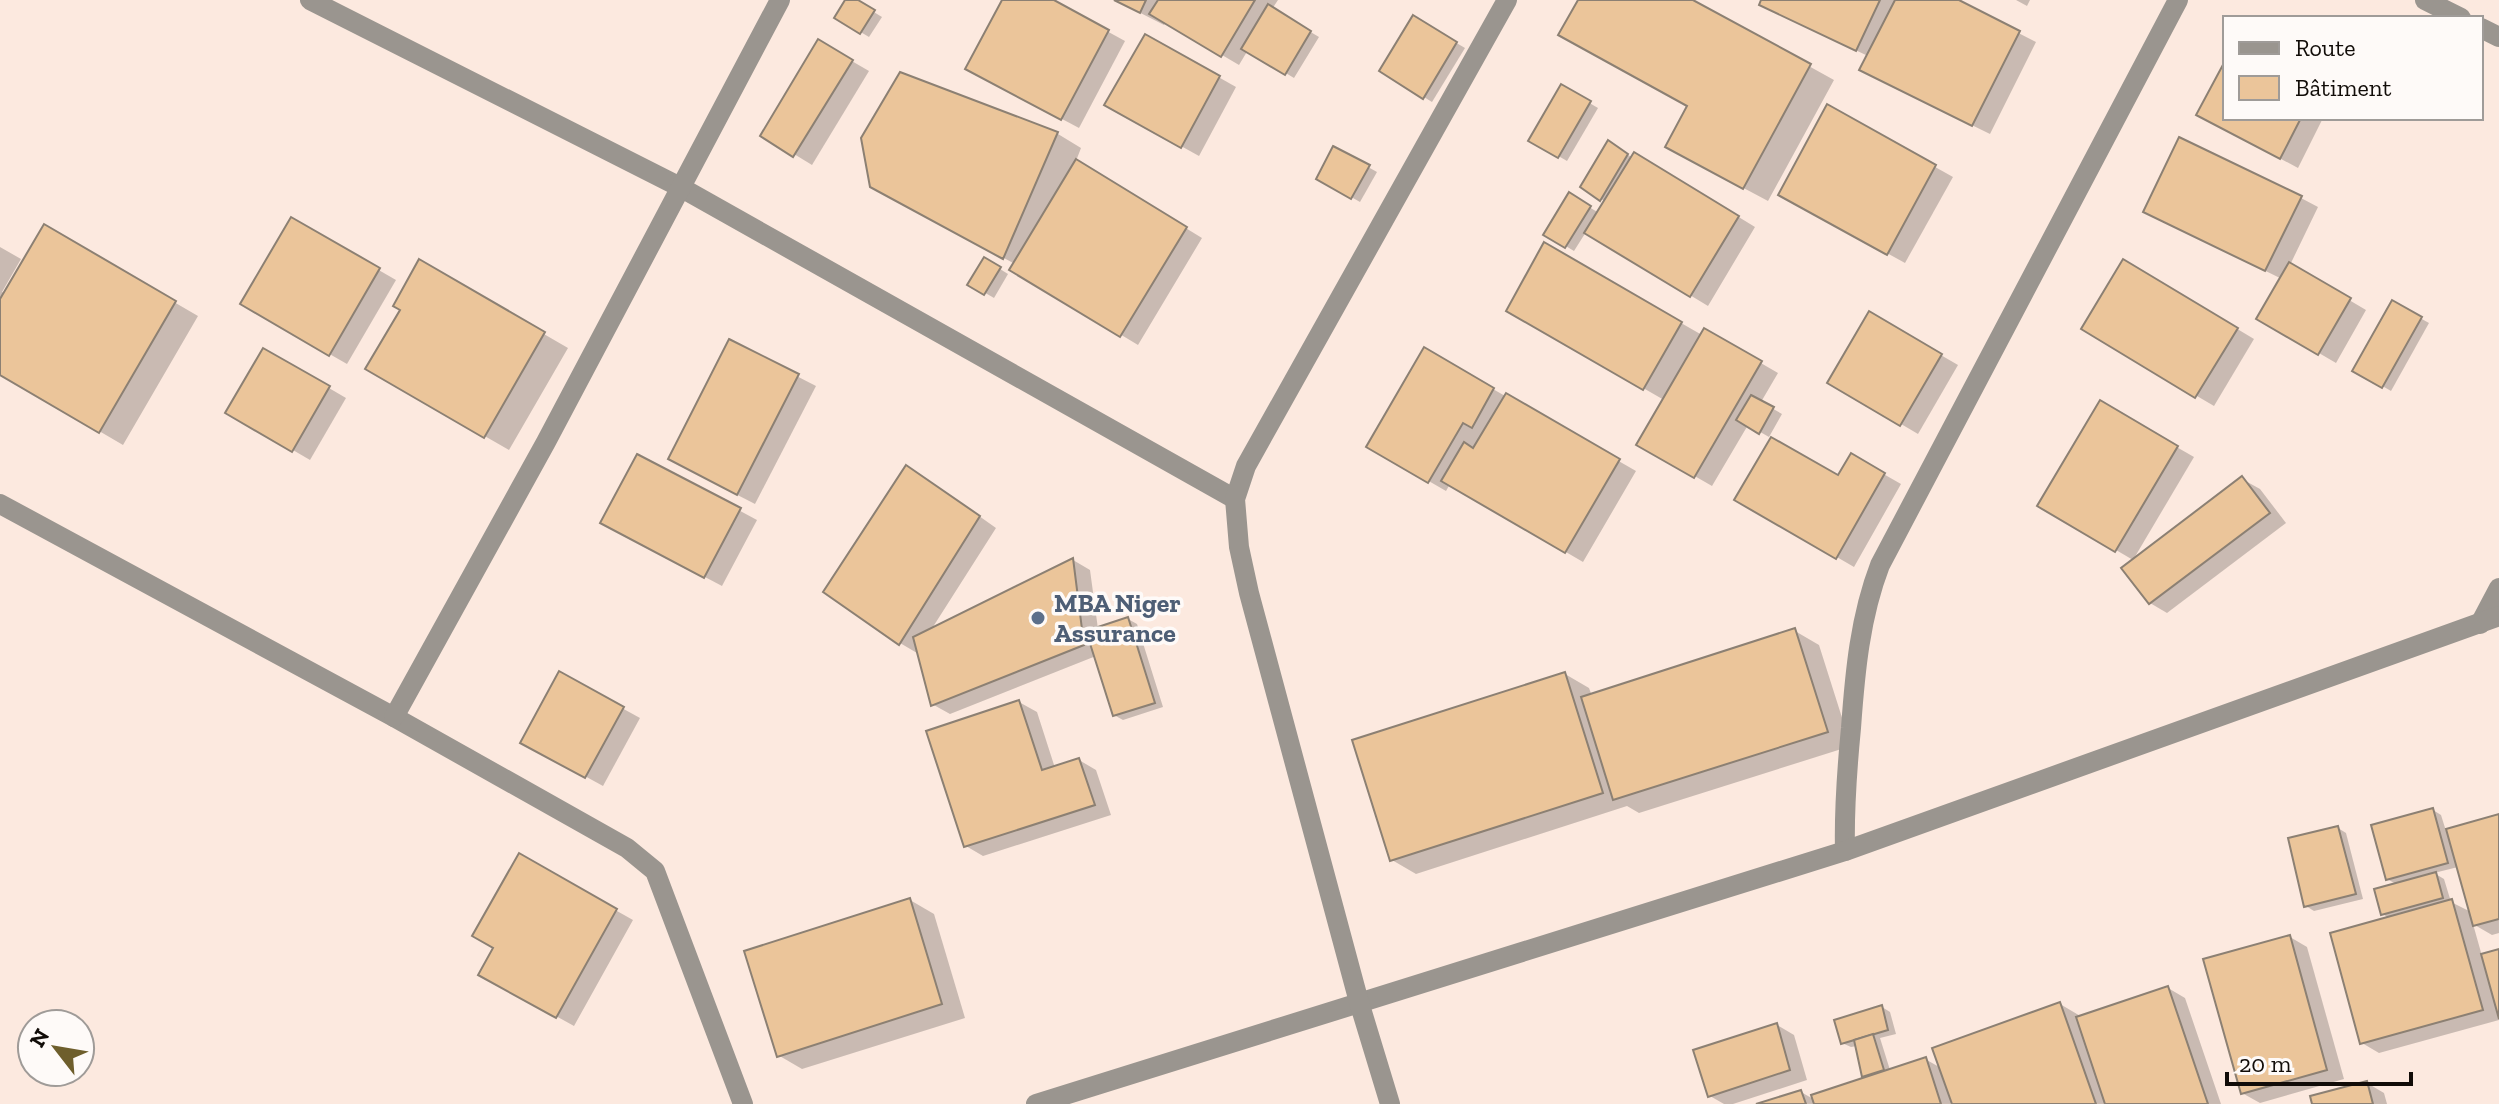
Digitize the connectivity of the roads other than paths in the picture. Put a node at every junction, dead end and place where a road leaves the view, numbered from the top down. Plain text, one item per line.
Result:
1 (310, 0) edge
2 (780, 0) edge
3 (1507, 0) edge
4 (2178, 0) edge
5 (2425, 0) edge
6 (2457, 16) edge
7 (680, 187) junction
8 (1235, 499) junction
9 (0, 504) edge
10 (2499, 588) edge
11 (2490, 620) edge
12 (394, 717) junction
13 (1845, 851) junction
14 (1359, 1002) junction
15 (743, 1104) edge
16 (1036, 1104) edge
17 (1390, 1104) edge

1 - 7 street
2 - 7 street
3 - 8 street
4 - 13 street
5 - 6 street
7 - 8 street
7 - 12 street
8 - 14 street
9 - 12 street
10 - 11 street
11 - 13 street
12 - 15 street
13 - 14 street
14 - 16 street
14 - 17 street

